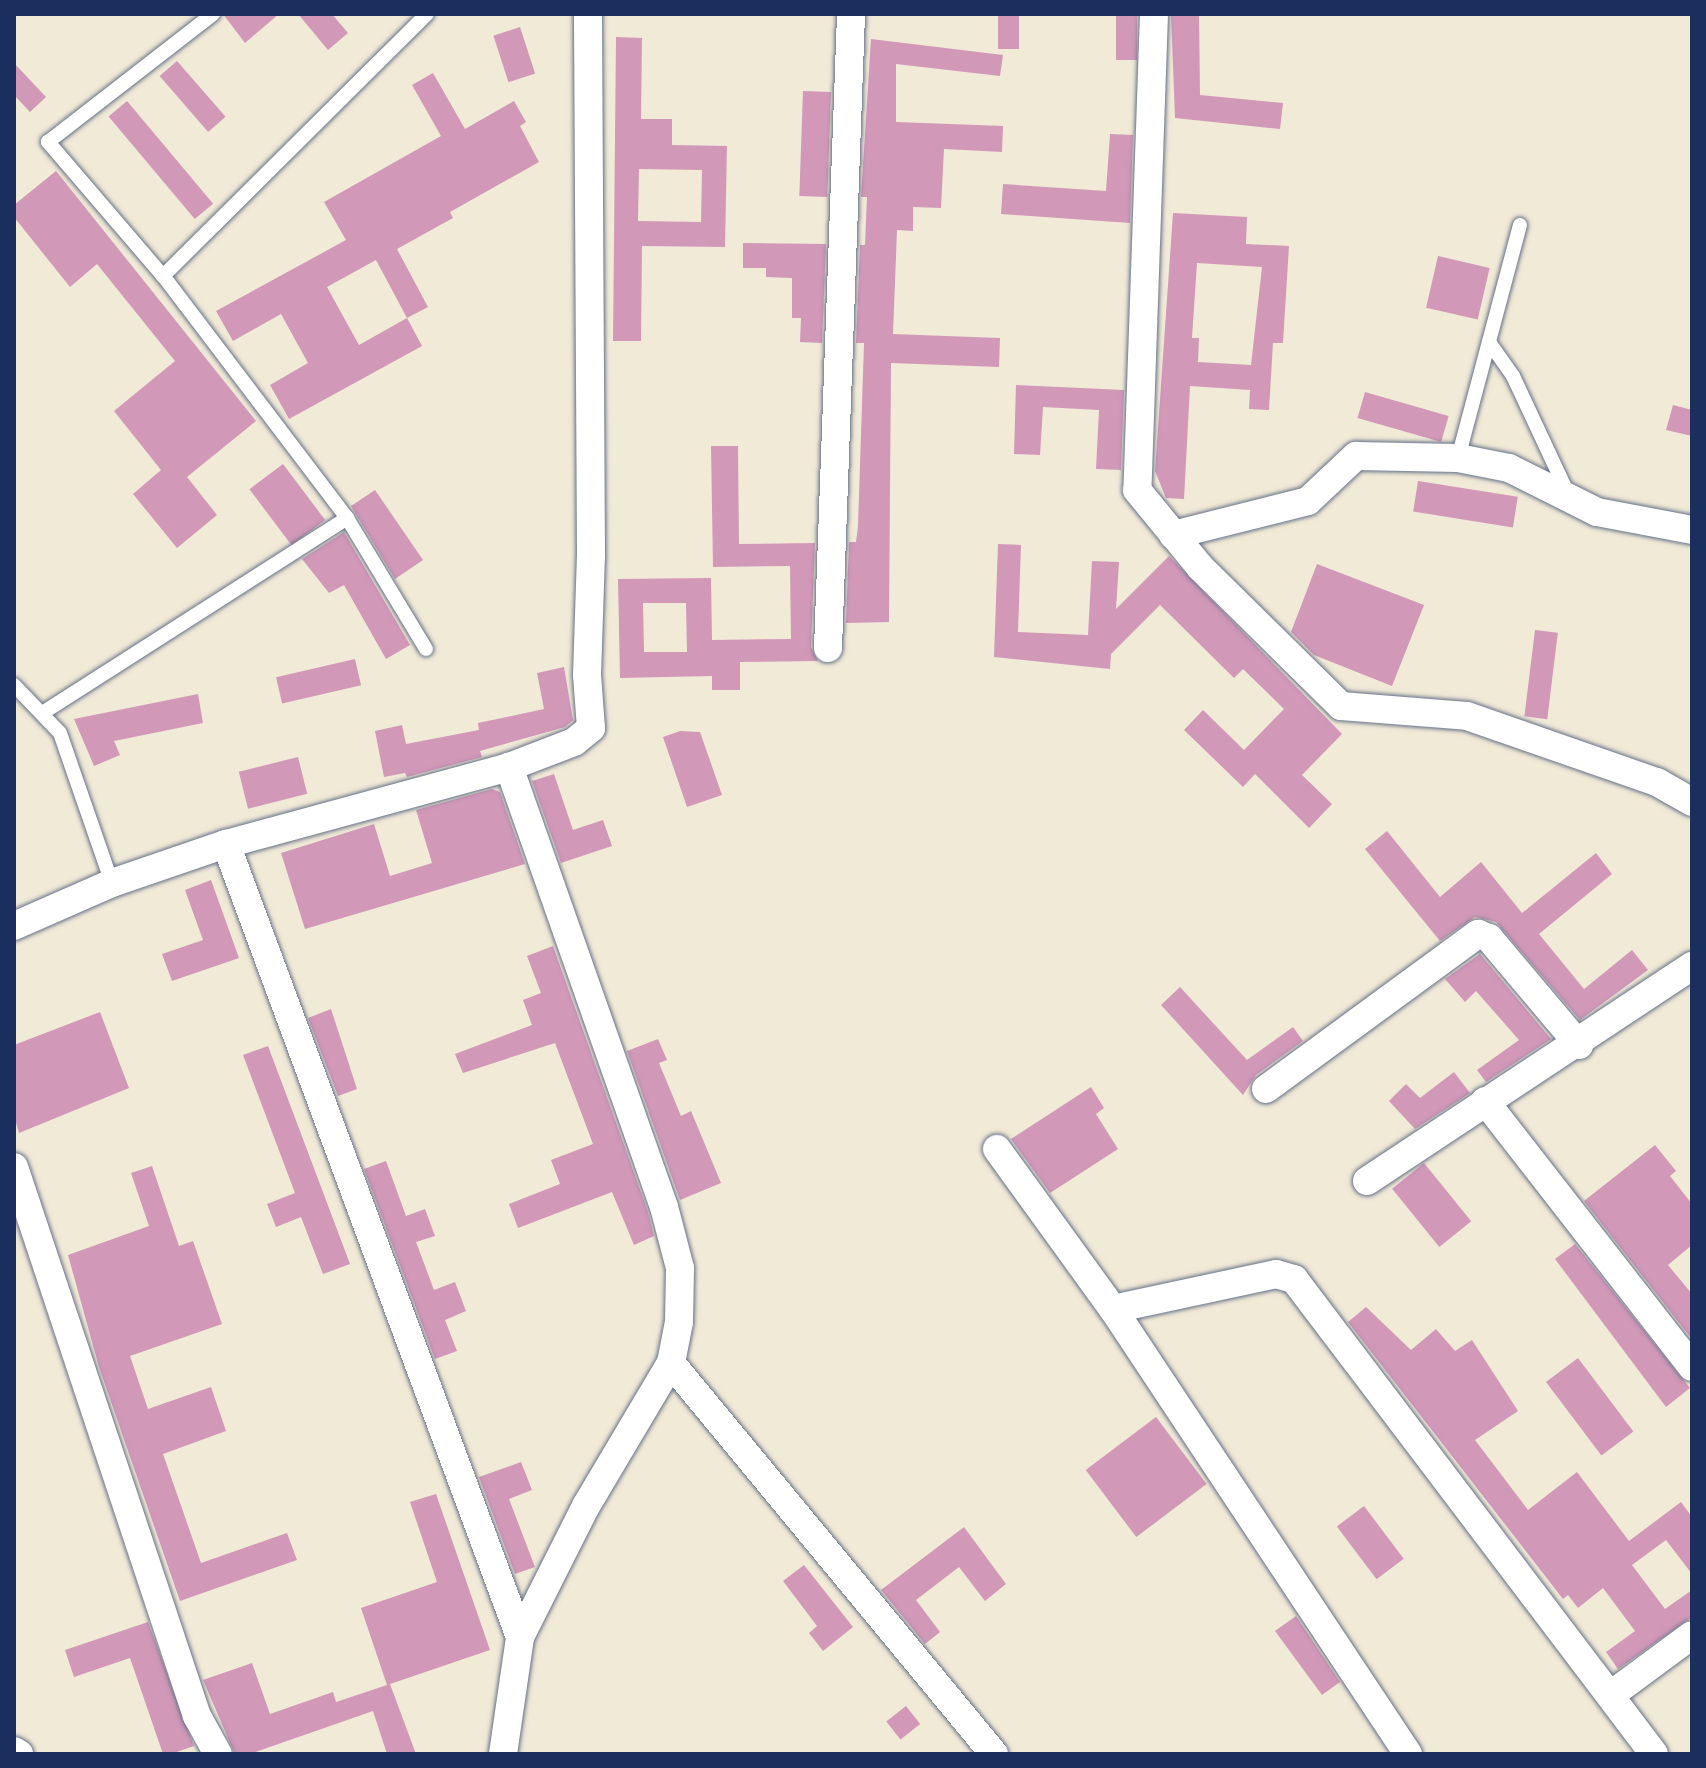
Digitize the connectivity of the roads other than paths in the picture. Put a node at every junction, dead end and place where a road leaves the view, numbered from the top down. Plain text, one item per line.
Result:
1 (213, 14) edge
2 (427, 14) edge
3 (588, 14) edge
4 (851, 14) edge
5 (1154, 14) edge
6 (1520, 225) dead end
7 (163, 276) junction
8 (1489, 342) junction
9 (1458, 458) junction
10 (1570, 498) junction
11 (347, 518) junction
12 (1692, 530) edge
13 (1173, 535) junction
14 (828, 648) dead end
15 (426, 649) dead end
16 (14, 685) edge
17 (44, 712) junction
18 (509, 767) junction
19 (1692, 802) edge
20 (226, 844) junction
21 (112, 883) junction
22 (14, 926) edge
23 (1689, 978) edge
24 (1579, 1045) junction
25 (1266, 1089) dead end
26 (1485, 1101) junction
27 (997, 1149) dead end
28 (14, 1167) edge
29 (1367, 1181) dead end
30 (1113, 1309) junction
31 (671, 1363) junction
32 (1692, 1367) edge
33 (1692, 1635) edge
34 (520, 1637) junction
35 (1612, 1694) junction
36 (14, 1751) edge
37 (19, 1754) edge
38 (218, 1754) edge
39 (503, 1754) edge
40 (994, 1754) edge
41 (1408, 1754) edge
42 (1654, 1754) edge

1 - 7 lane
2 - 7 lane
3 - 18 street
4 - 14 street
5 - 13 street
6 - 8 lane
7 - 11 lane
8 - 9 lane
8 - 10 lane
9 - 10 street
9 - 13 street
10 - 12 street
11 - 15 lane
11 - 17 lane
13 - 19 street
16 - 17 lane
17 - 21 lane
18 - 20 street
18 - 31 street
20 - 21 street
20 - 34 street
21 - 22 street
23 - 24 street
24 - 25 street
24 - 26 street
26 - 29 street
26 - 32 street
27 - 30 street
28 - 38 street
30 - 35 street
30 - 41 street
31 - 34 street
31 - 40 street
33 - 35 street
34 - 39 street
35 - 42 street
36 - 37 street

